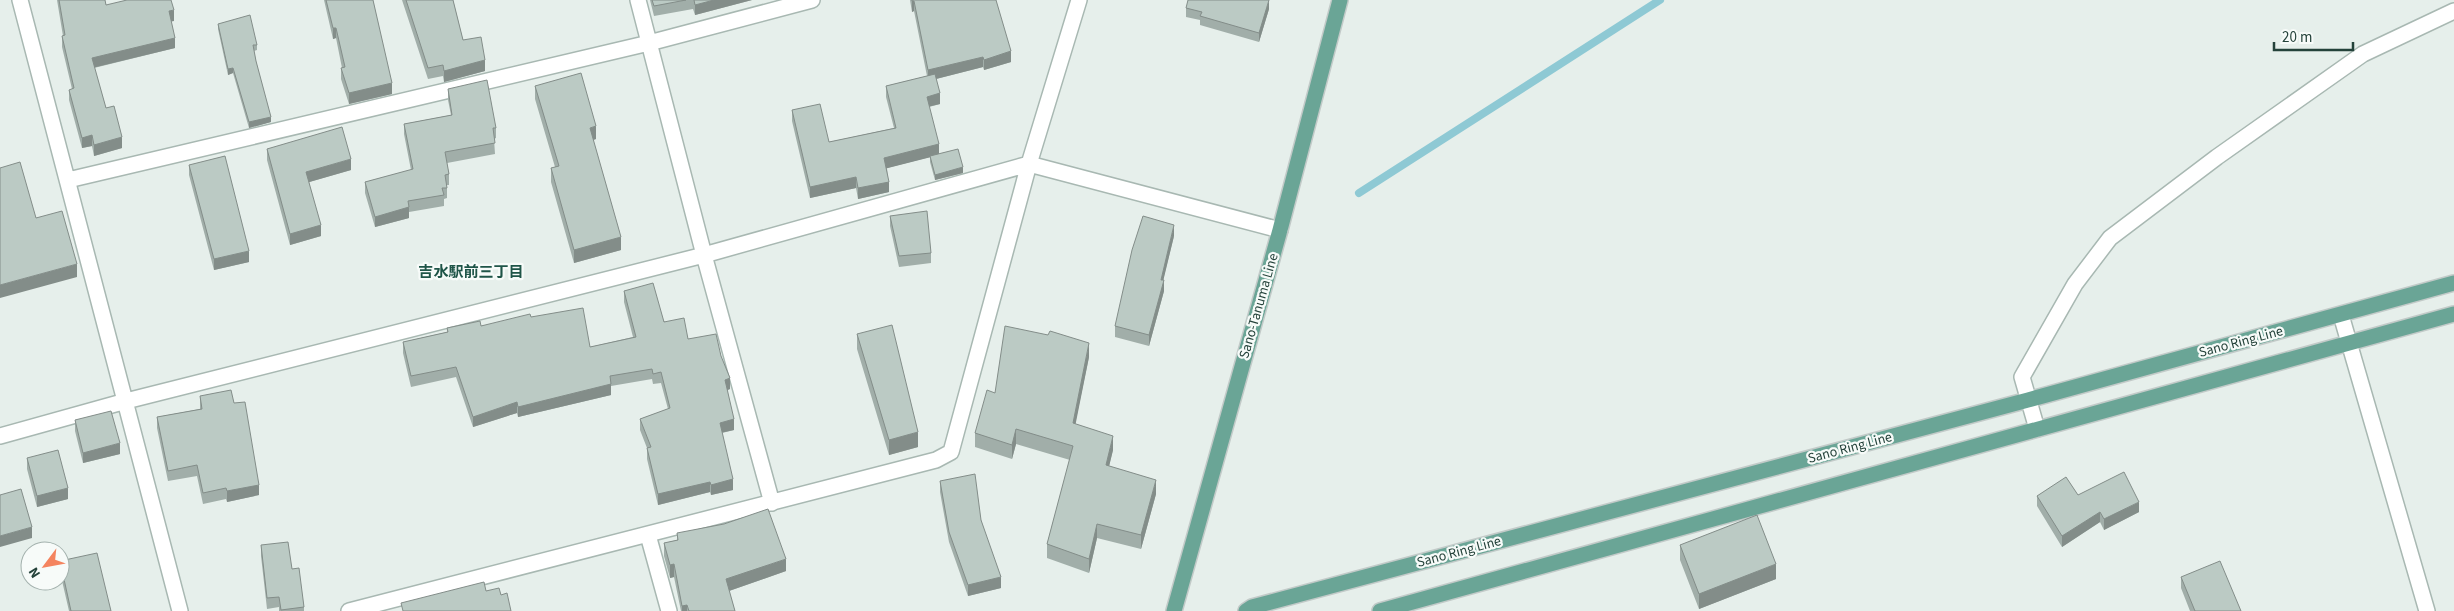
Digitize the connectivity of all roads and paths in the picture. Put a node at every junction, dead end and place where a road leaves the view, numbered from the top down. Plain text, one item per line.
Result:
1 (20, 0) edge
2 (638, 0) edge
3 (812, 0) edge
4 (1079, 0) edge
5 (1340, 0) edge
6 (2454, 11) edge
7 (649, 43) junction
8 (1029, 164) junction
9 (68, 180) junction
10 (1280, 230) junction
11 (704, 255) junction
12 (2454, 283) edge
13 (2454, 314) edge
14 (2341, 315) junction
15 (2349, 343) junction
16 (2028, 400) junction
17 (126, 402) junction
18 (2037, 429) junction
19 (0, 436) edge
20 (772, 503) junction
21 (648, 535) junction
22 (180, 611) edge
23 (349, 611) edge
24 (669, 611) edge
25 (1174, 611) edge
26 (1246, 611) edge
27 (1380, 611) edge
28 (2426, 611) edge

1 - 9 street
2 - 7 street
3 - 7 street
4 - 8 street
5 - 10 main road, Sano-Tanuma Line
6 - 16 street
7 - 9 street
7 - 11 street
8 - 10 street
8 - 11 street
8 - 20 street
9 - 17 street
10 - 25 main road, Sano-Tanuma Line
11 - 17 street
11 - 20 street
12 - 14 main road, Sano Ring Line
13 - 15 main road
14 - 15 street
14 - 16 main road, Sano Ring Line
15 - 18 main road
15 - 28 street
16 - 18 street
16 - 26 main road, Sano Ring Line
17 - 19 street
17 - 22 street
18 - 27 main road
20 - 21 street
21 - 23 street
21 - 24 street

